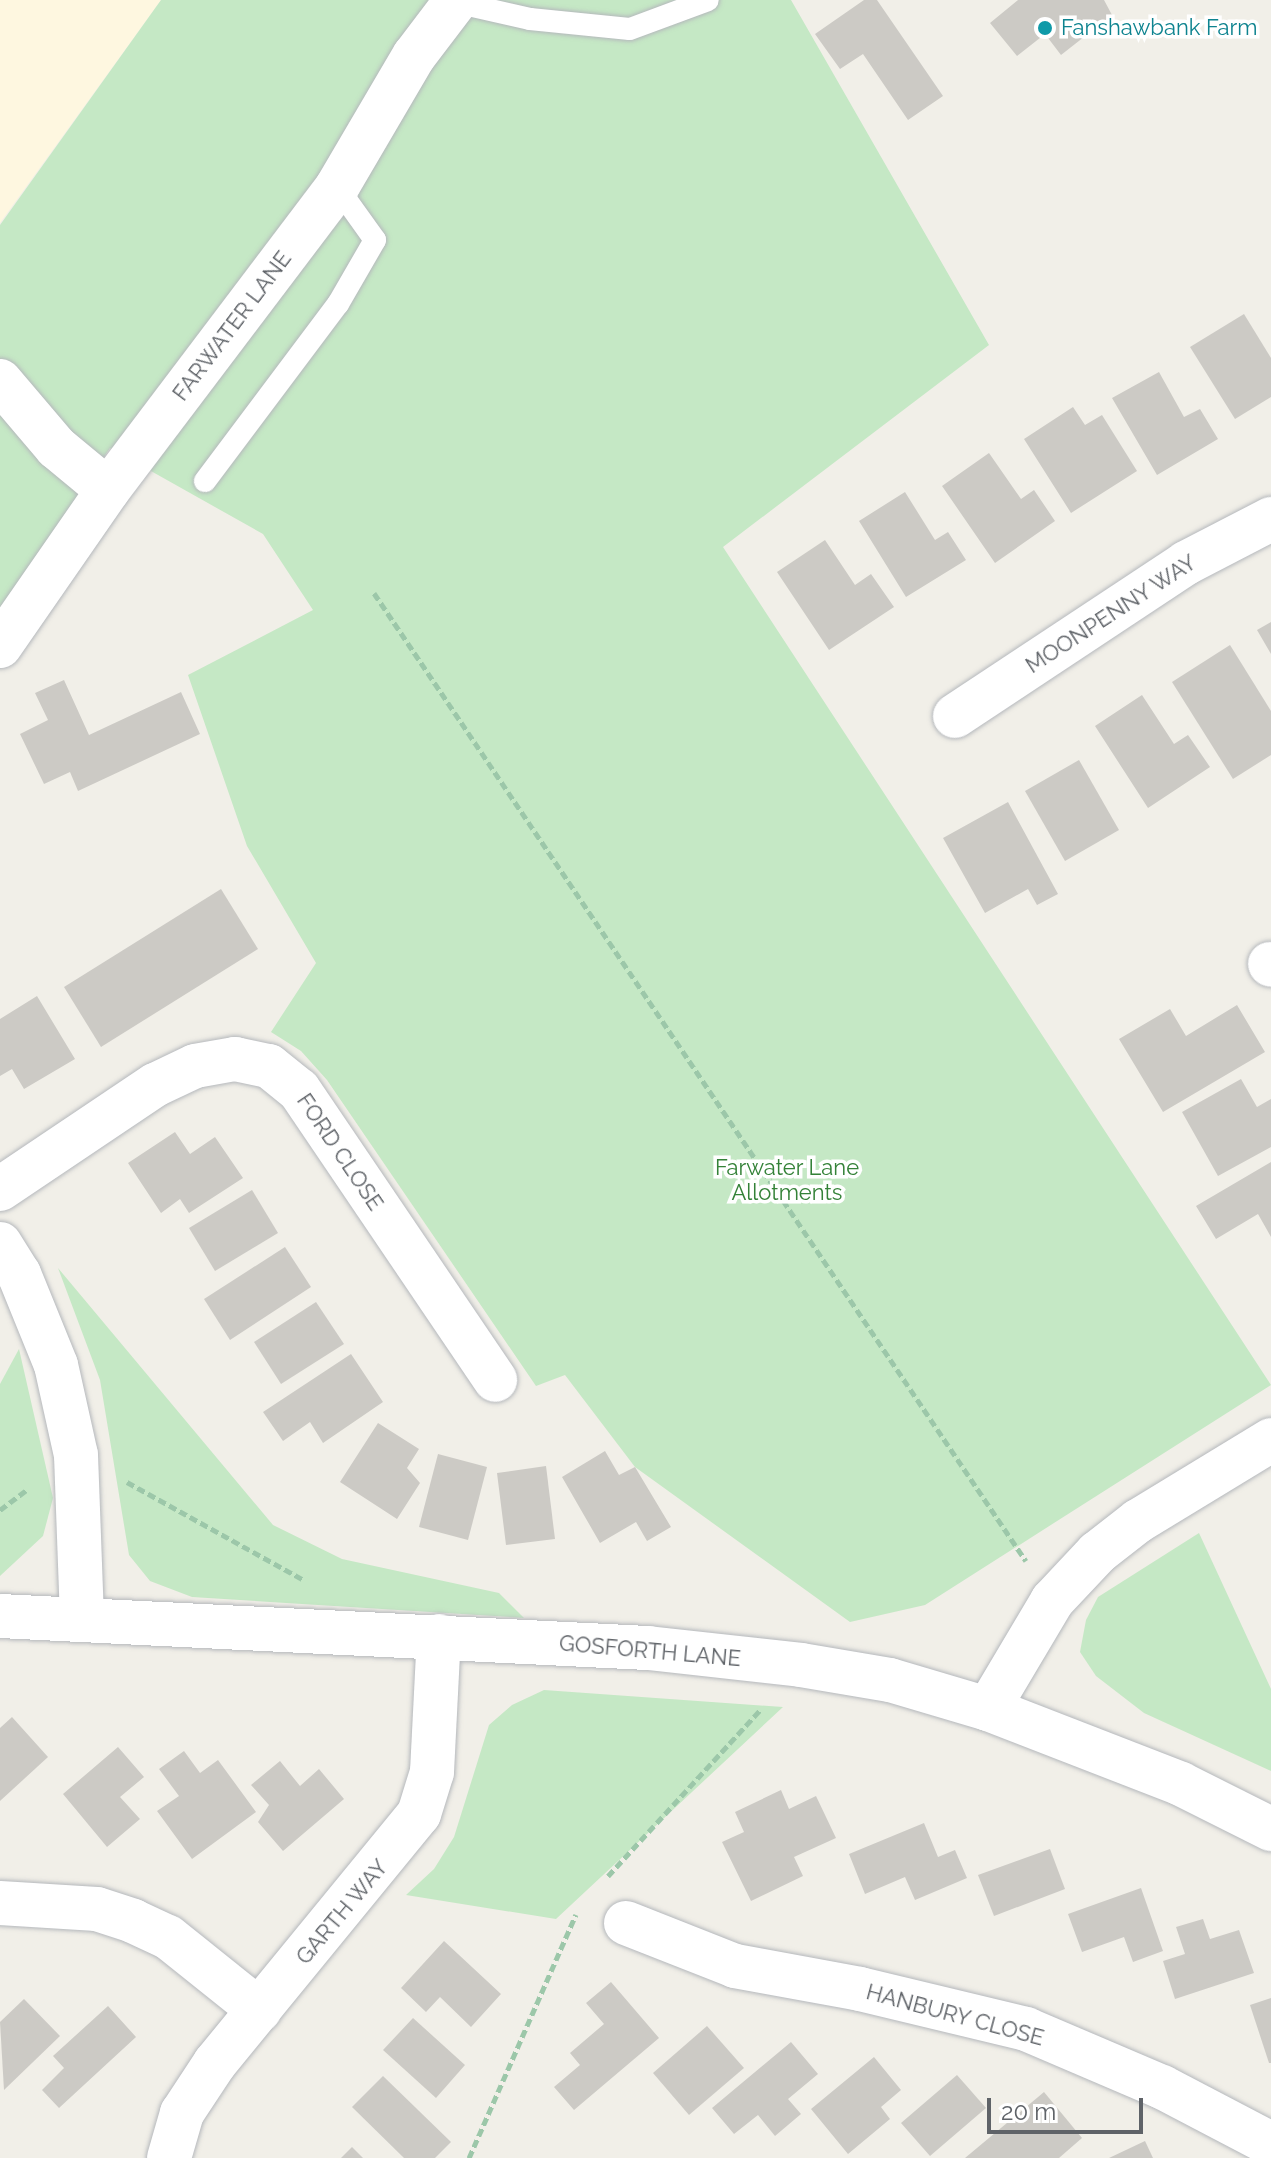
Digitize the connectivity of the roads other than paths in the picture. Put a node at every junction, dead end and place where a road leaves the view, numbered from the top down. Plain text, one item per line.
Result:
1 (708, 0) edge
2 (455, 2) edge
3 (337, 187) junction
4 (0, 381) edge
5 (205, 481) dead end
6 (108, 490) junction
7 (1271, 519) edge
8 (0, 646) edge
9 (955, 716) dead end
10 (0, 1189) edge
11 (0, 1244) edge
12 (495, 1380) dead end
13 (1271, 1440) edge
14 (0, 1616) edge
15 (82, 1617) junction
16 (439, 1636) junction
17 (988, 1709) junction
18 (1271, 1829) edge
19 (0, 1903) edge
20 (626, 1923) dead end
21 (259, 2010) junction
22 (1271, 2144) edge
23 (169, 2158) edge

1 - 2 lane
2 - 3 street, FARWATER LANE
3 - 5 lane
3 - 6 street, FARWATER LANE
4 - 6 street
6 - 8 street, FARWATER LANE
7 - 9 street, MOONPENNY WAY
10 - 12 street, FORD CLOSE
11 - 15 street
13 - 17 street
14 - 15 street, GOSFORTH LANE
15 - 16 street, GOSFORTH LANE
16 - 17 street, GOSFORTH LANE
16 - 21 street, GARTH WAY
17 - 18 street, GOSFORTH LANE
19 - 21 street
20 - 22 street, HANBURY CLOSE
21 - 23 street, GARTH WAY

